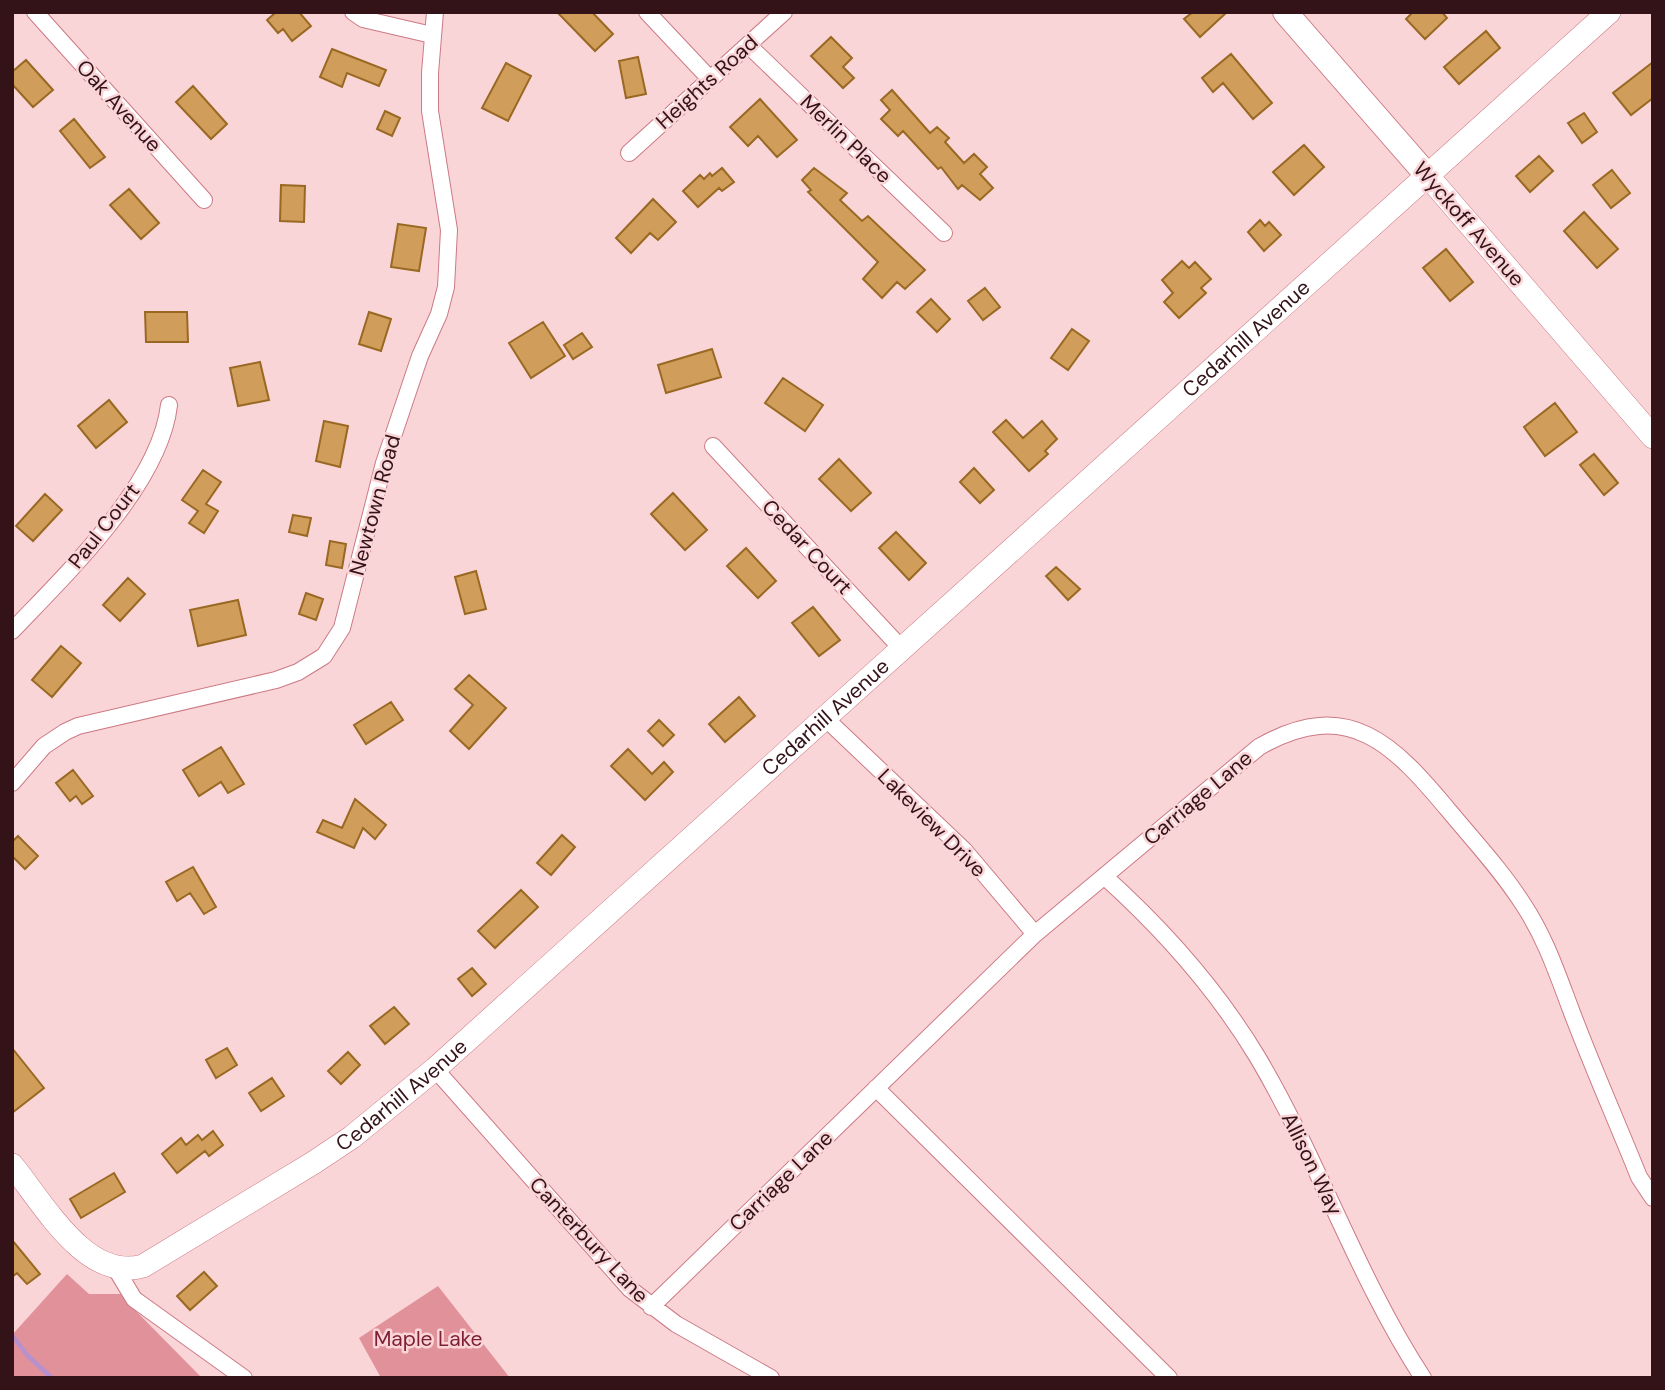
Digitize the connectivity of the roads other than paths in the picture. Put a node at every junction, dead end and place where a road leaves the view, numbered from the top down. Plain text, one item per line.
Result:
1 (35, 12) edge
2 (353, 12) edge
3 (435, 12) edge
4 (647, 12) edge
5 (784, 12) edge
6 (1285, 12) edge
7 (1609, 12) edge
8 (432, 35) junction
9 (748, 45) junction
10 (710, 79) junction
11 (629, 153) dead end
12 (1427, 174) junction
13 (204, 200) dead end
14 (944, 233) dead end
15 (169, 405) dead end
16 (1653, 437) edge
17 (712, 446) dead end
18 (12, 631) edge
19 (901, 648) junction
20 (824, 717) junction
21 (12, 783) edge
22 (1104, 876) junction
23 (1035, 934) junction
24 (435, 1069) junction
25 (876, 1088) junction
26 (12, 1165) edge
27 (1653, 1198) edge
28 (116, 1269) junction
29 (651, 1307) junction
30 (244, 1378) edge
31 (771, 1378) edge
32 (1169, 1378) edge
33 (1423, 1378) edge

1 - 13 street, Oak Avenue
2 - 8 street
3 - 8 street, Newtown Road
4 - 10 street
5 - 9 street, Heights Road
6 - 12 main road, Wyckoff Avenue
7 - 12 street, Cedarhill Avenue
8 - 21 street, Newtown Road
9 - 10 street, Heights Road
9 - 14 street, Merlin Place
10 - 11 street, Heights Road
12 - 16 street, Wyckoff Avenue
12 - 19 street, Cedarhill Avenue
15 - 18 street, Paul Court
17 - 19 street, Cedar Court
19 - 20 street, Cedarhill Avenue
20 - 23 street, Lakeview Drive
20 - 24 street, Cedarhill Avenue
22 - 23 street, Carriage Lane
22 - 27 street, Carriage Lane
22 - 33 street, Allison Way
23 - 25 street, Carriage Lane
24 - 28 street, Cedarhill Avenue
24 - 29 street, Canterbury Lane
25 - 29 street, Carriage Lane
25 - 32 street
26 - 28 street
28 - 30 street
29 - 31 street, Canterbury Lane

